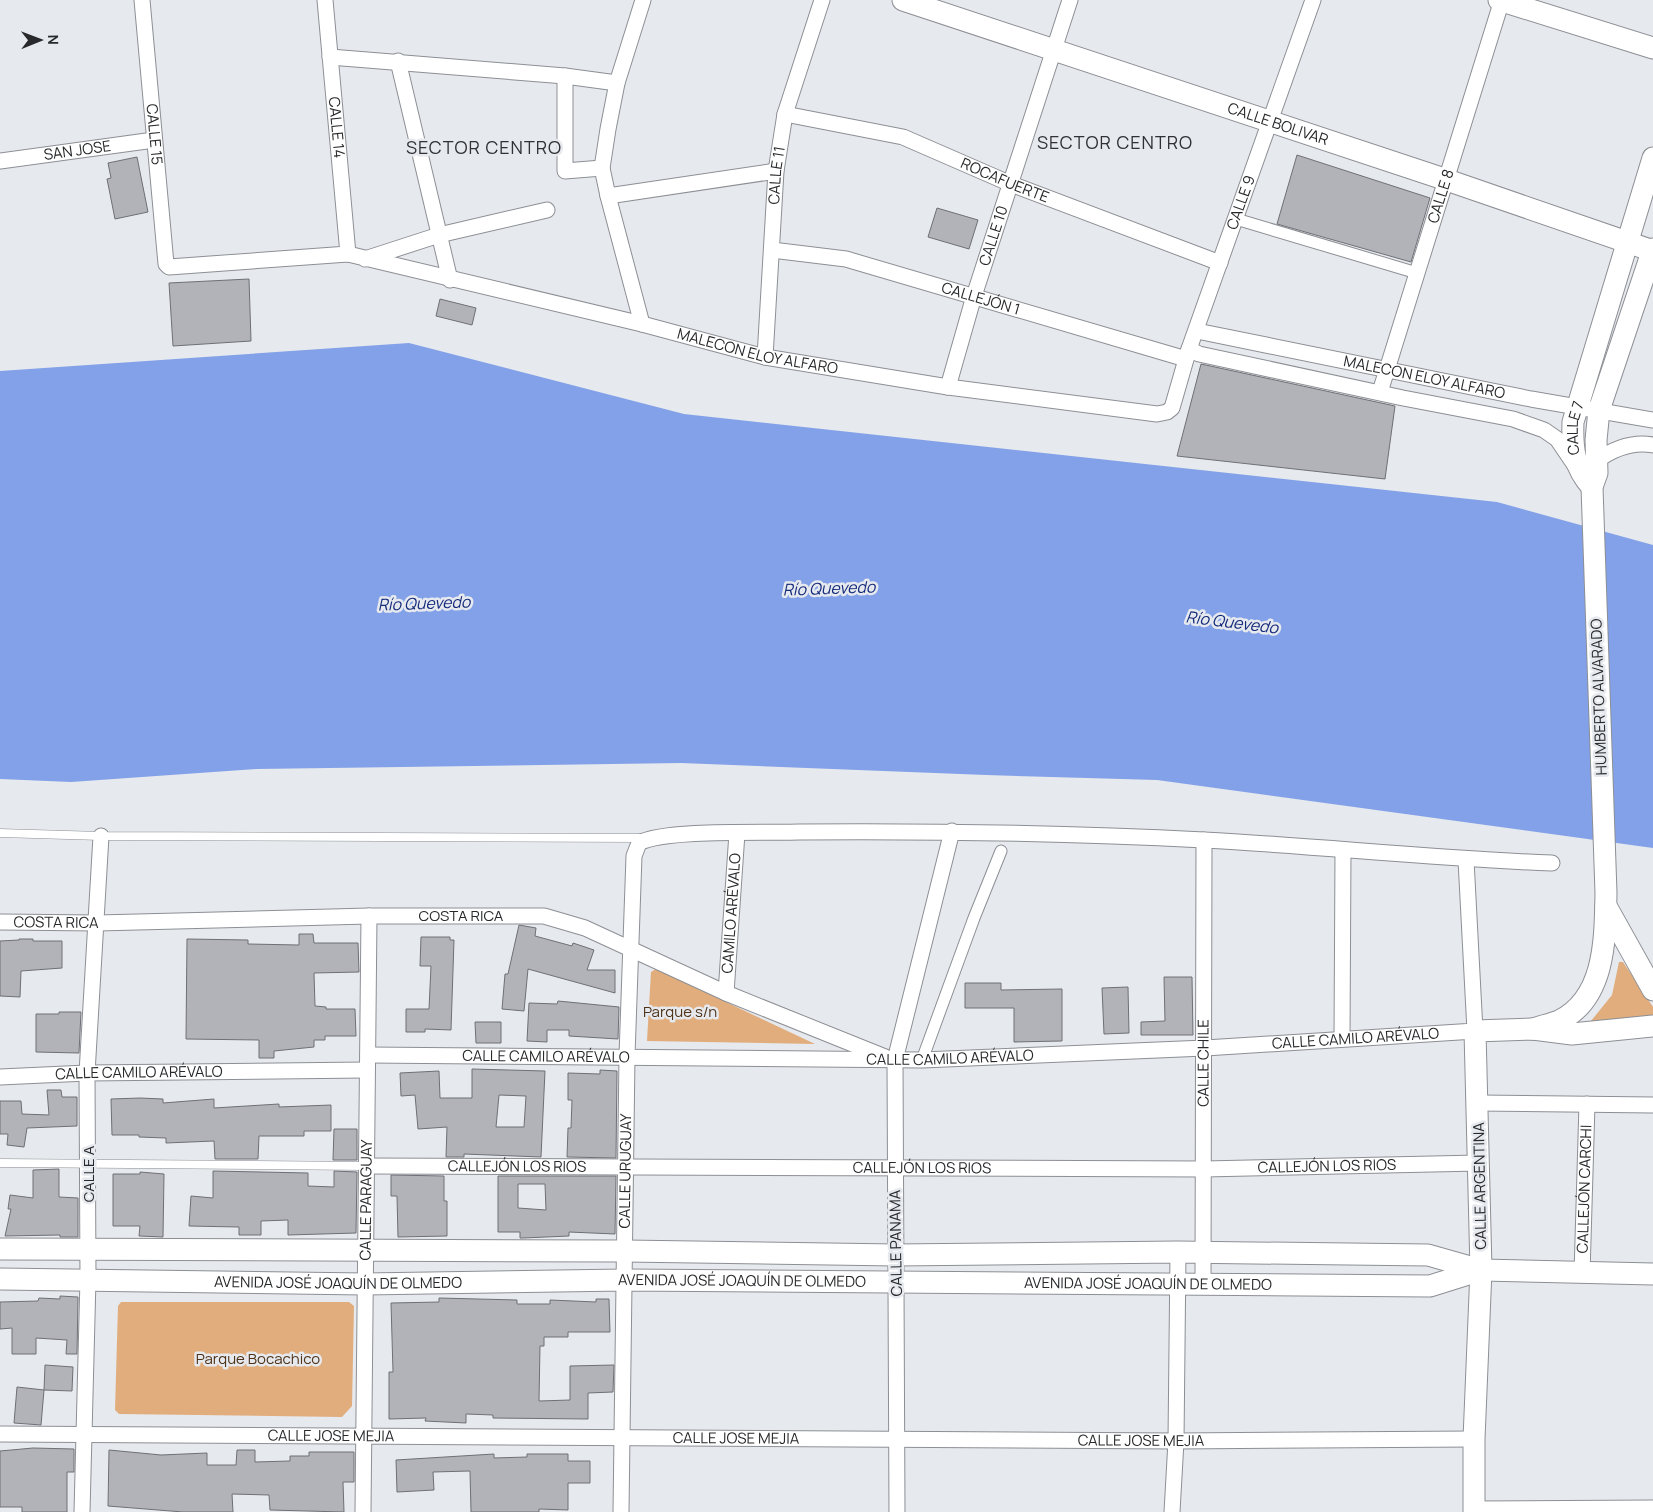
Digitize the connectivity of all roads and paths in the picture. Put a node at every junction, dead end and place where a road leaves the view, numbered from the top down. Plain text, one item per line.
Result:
1 (142, 0) edge
2 (325, 0) edge
3 (643, 0) edge
4 (822, 0) edge
5 (903, 0) edge
6 (1070, 0) edge
7 (1313, 0) edge
8 (1501, 0) edge
9 (1653, 48) edge
10 (1055, 50) junction
11 (330, 57) junction
12 (398, 61) junction
13 (565, 76) junction
14 (617, 83) junction
15 (785, 114) junction
16 (1269, 121) junction
17 (154, 140) junction
18 (1653, 158) edge
19 (0, 161) edge
20 (602, 168) junction
21 (776, 171) junction
22 (1444, 179) junction
23 (1011, 184) junction
24 (608, 196) junction
25 (547, 210) dead end
26 (1236, 219) junction
27 (439, 235) junction
28 (1627, 243) junction
29 (772, 250) junction
30 (1653, 250) edge
31 (348, 254) junction
32 (364, 259) junction
33 (1220, 264) junction
34 (1417, 273) junction
35 (450, 280) junction
36 (974, 296) junction
37 (642, 324) junction
38 (1197, 331) junction
39 (1188, 354) junction
40 (765, 357) junction
41 (1386, 370) junction
42 (948, 387) junction
43 (1380, 392) junction
44 (1531, 399) junction
45 (1577, 407) junction
46 (1172, 408) joint
47 (1599, 410) junction
48 (1653, 420) edge
49 (1528, 424) junction
50 (1653, 445) edge
51 (1590, 480) junction
52 (952, 831) junction
53 (0, 833) edge
54 (737, 833) junction
55 (101, 836) junction
56 (649, 838) junction
57 (1204, 840) junction
58 (1343, 850) junction
59 (1001, 851) dead end
60 (1466, 860) junction
61 (1552, 863) dead end
62 (1606, 900) junction
63 (369, 916) junction
64 (0, 922) edge
65 (98, 923) junction
66 (632, 948) junction
67 (1653, 990) edge
68 (726, 994) junction
69 (1653, 1026) edge
70 (1533, 1028) junction
71 (1475, 1031) junction
72 (1342, 1039) junction
73 (1205, 1048) junction
74 (627, 1056) junction
75 (894, 1060) junction
76 (922, 1060) junction
77 (367, 1063) junction
78 (87, 1073) junction
79 (0, 1077) edge
80 (1478, 1103) junction
81 (1587, 1104) junction
82 (1653, 1105) edge
83 (0, 1163) edge
84 (89, 1163) junction
85 (1479, 1163) junction
86 (366, 1166) junction
87 (626, 1167) junction
88 (895, 1168) junction
89 (1204, 1169) junction
90 (0, 1249) edge
91 (88, 1249) junction
92 (366, 1251) junction
93 (625, 1251) junction
94 (1178, 1252) junction
95 (1203, 1253) junction
96 (896, 1255) junction
97 (1481, 1270) junction
98 (1582, 1274) junction
99 (1653, 1274) edge
100 (0, 1279) edge
101 (88, 1279) junction
102 (624, 1280) junction
103 (897, 1283) junction
104 (365, 1284) junction
105 (1203, 1284) junction
106 (1178, 1285) junction
107 (0, 1434) edge
108 (84, 1434) junction
109 (365, 1435) junction
110 (623, 1436) junction
111 (898, 1439) junction
112 (1474, 1440) junction
113 (1176, 1441) junction
114 (1653, 1508) edge
115 (1474, 1510) edge
116 (82, 1512) edge
117 (363, 1512) edge
118 (622, 1512) edge
119 (898, 1512) edge
120 (1172, 1512) edge

1 - 17 street, CALLE 15
2 - 11 street, CALLE 14
3 - 14 street
4 - 15 street, CALLE 11
5 - 10 main road, CALLE BOLIVAR
6 - 10 street, CALLE 10
7 - 16 street, CALLE 9
8 - 9 main road
8 - 22 street, CALLE 8
10 - 16 main road, CALLE BOLIVAR
10 - 23 street, CALLE 10
11 - 12 street
11 - 31 street, CALLE 14
12 - 13 street
12 - 27 street
13 - 14 street
13 - 20 street
14 - 20 street
15 - 21 street, CALLE 11
15 - 23 street, ROCAFUERTE
16 - 22 main road, CALLE BOLIVAR
16 - 26 street, CALLE 9
17 - 19 street, SAN JOSE
17 - 31 street, CALLE 15
18 - 28 main road, CALLE 7
20 - 24 street
21 - 24 street
21 - 29 street, CALLE 11
22 - 28 main road, CALLE BOLIVAR
22 - 34 street, CALLE 8
23 - 33 street, ROCAFUERTE
23 - 36 street, CALLE 10
24 - 37 street
25 - 27 street
26 - 33 street, CALLE 9
26 - 34 street
27 - 32 street
27 - 35 street
28 - 30 main road, CALLE BOLIVAR
28 - 45 main road, CALLE 7
29 - 36 street, CALLEJÓN 1
29 - 40 street, CALLE 11
30 - 47 main road, CALLE 7
31 - 32 street, MALECON ELOY ALFARO
32 - 35 street, MALECON ELOY ALFARO
33 - 38 street, CALLE 9
34 - 41 street, CALLE 8
35 - 37 street, MALECON ELOY ALFARO
36 - 39 street, CALLEJÓN 1
36 - 42 street, CALLE 10
37 - 40 street, MALECON ELOY ALFARO
38 - 39 street, CALLE 9
38 - 41 street, MALECON ELOY ALFARO
39 - 43 street, MALECON ELOY ALFARO
39 - 46 street, CALLE 9
40 - 42 street, MALECON ELOY ALFARO
41 - 43 street, CALLE 8
41 - 44 street, MALECON ELOY ALFARO
42 - 46 street, MALECON ELOY ALFARO
43 - 49 street, MALECON ELOY ALFARO
44 - 45 street, MALECON ELOY ALFARO
44 - 49 street
45 - 47 street, MALECON ELOY ALFARO
45 - 51 main road, CALLE 7
47 - 48 street, MALECON ELOY ALFARO
47 - 51 main road, CALLE 7
49 - 51 street, MALECON ELOY ALFARO
50 - 51 street
51 - 62 main road, HUMBERTO ALVARADO
52 - 54 street
52 - 57 street
52 - 75 street, CALLE PANAMA
53 - 55 lane
54 - 56 street
54 - 68 street, CAMILO ARÉVALO
55 - 56 lane
55 - 65 street, CALLE A
56 - 66 street, CALLE URUGUAY
57 - 58 street
57 - 73 street, CALLE CHILE
58 - 60 street
58 - 72 street
59 - 76 street
60 - 61 street
60 - 71 street, CALLE ARGENTINA
62 - 67 main road
62 - 70 main road, CALLE CAMILO ARÉVALO
63 - 65 street, COSTA RICA
63 - 66 street, COSTA RICA
63 - 77 street, CALLE PARAGUAY
64 - 65 street, COSTA RICA
65 - 78 street, CALLE A
66 - 68 street, COSTA RICA
66 - 74 street, CALLE URUGUAY
68 - 75 street, COSTA RICA
69 - 70 main road, CALLE CAMILO ARÉVALO
70 - 71 main road, CALLE CAMILO ARÉVALO
71 - 72 street, CALLE CAMILO ARÉVALO
71 - 80 main road, CALLE ARGENTINA
72 - 73 street, CALLE CAMILO ARÉVALO
73 - 76 street, CALLE CAMILO ARÉVALO
73 - 89 street, CALLE CHILE
74 - 75 street, CALLE CAMILO ARÉVALO
74 - 77 street, CALLE CAMILO ARÉVALO
74 - 87 street, CALLE URUGUAY
75 - 76 street, CALLE CAMILO ARÉVALO
75 - 88 street, CALLE PANAMA
77 - 78 street, CALLE CAMILO ARÉVALO
77 - 86 street, CALLE PARAGUAY
78 - 79 street, CALLE CAMILO ARÉVALO
78 - 84 street, CALLE A
80 - 81 street
80 - 85 main road, CALLE ARGENTINA
81 - 82 street
81 - 98 street, CALLEJÓN CARCHI
83 - 84 lane
84 - 86 lane
84 - 91 street, CALLE A
85 - 89 street, CALLEJÓN LOS RIOS
85 - 97 main road, CALLE ARGENTINA
86 - 87 street, CALLEJÓN LOS RIOS
86 - 92 street, CALLE PARAGUAY
87 - 88 street, CALLEJÓN LOS RIOS
87 - 93 street, CALLE URUGUAY
88 - 89 street, CALLEJÓN LOS RIOS
88 - 96 street, CALLE PANAMA
89 - 95 street, CALLE CHILE
90 - 91 main road, AVENIDA JOSÉ JOAQUÍN DE OLMEDO
91 - 92 main road, AVENIDA JOSÉ JOAQUÍN DE OLMEDO
91 - 101 street, CALLE A
92 - 93 main road, AVENIDA JOSÉ JOAQUÍN DE OLMEDO
92 - 104 street, CALLE PARAGUAY
93 - 96 main road, AVENIDA JOSÉ JOAQUÍN DE OLMEDO
93 - 102 street, CALLE URUGUAY
94 - 95 main road, AVENIDA JOSÉ JOAQUÍN DE OLMEDO
94 - 96 main road, AVENIDA JOSÉ JOAQUÍN DE OLMEDO
94 - 106 street
95 - 97 main road, AVENIDA JOSÉ JOAQUÍN DE OLMEDO
95 - 105 street, CALLE CHILE
96 - 103 street, CALLE PANAMA
97 - 98 main road, AVENIDA JOSÉ JOAQUÍN DE OLMEDO
97 - 105 main road, AVENIDA JOSÉ JOAQUÍN DE OLMEDO
97 - 112 main road, CALLE ARGENTINA
98 - 99 main road, AVENIDA JOSÉ JOAQUÍN DE OLMEDO
100 - 101 main road, AVENIDA JOSÉ JOAQUÍN DE OLMEDO
101 - 104 main road, AVENIDA JOSÉ JOAQUÍN DE OLMEDO
101 - 108 street, CALLE A
102 - 103 main road, AVENIDA JOSÉ JOAQUÍN DE OLMEDO
102 - 104 main road, AVENIDA JOSÉ JOAQUÍN DE OLMEDO
102 - 110 street, CALLE URUGUAY
103 - 106 main road, AVENIDA JOSÉ JOAQUÍN DE OLMEDO
103 - 111 street, CALLE PANAMA
104 - 109 street, CALLE PARAGUAY
105 - 106 main road, AVENIDA JOSÉ JOAQUÍN DE OLMEDO
106 - 113 street
107 - 108 street, CALLE JOSE MEJIA
108 - 109 street, CALLE JOSE MEJIA
108 - 116 street, CALLE A
109 - 110 street, CALLE JOSE MEJIA
109 - 117 street, CALLE PARAGUAY
110 - 111 street, CALLE JOSE MEJIA
110 - 118 street, CALLE URUGUAY
111 - 113 street, CALLE JOSE MEJIA
111 - 119 street, CALLE PANAMA
112 - 113 street, CALLE JOSE MEJIA
112 - 115 main road, CALLE ARGENTINA
113 - 120 street
114 - 115 street

